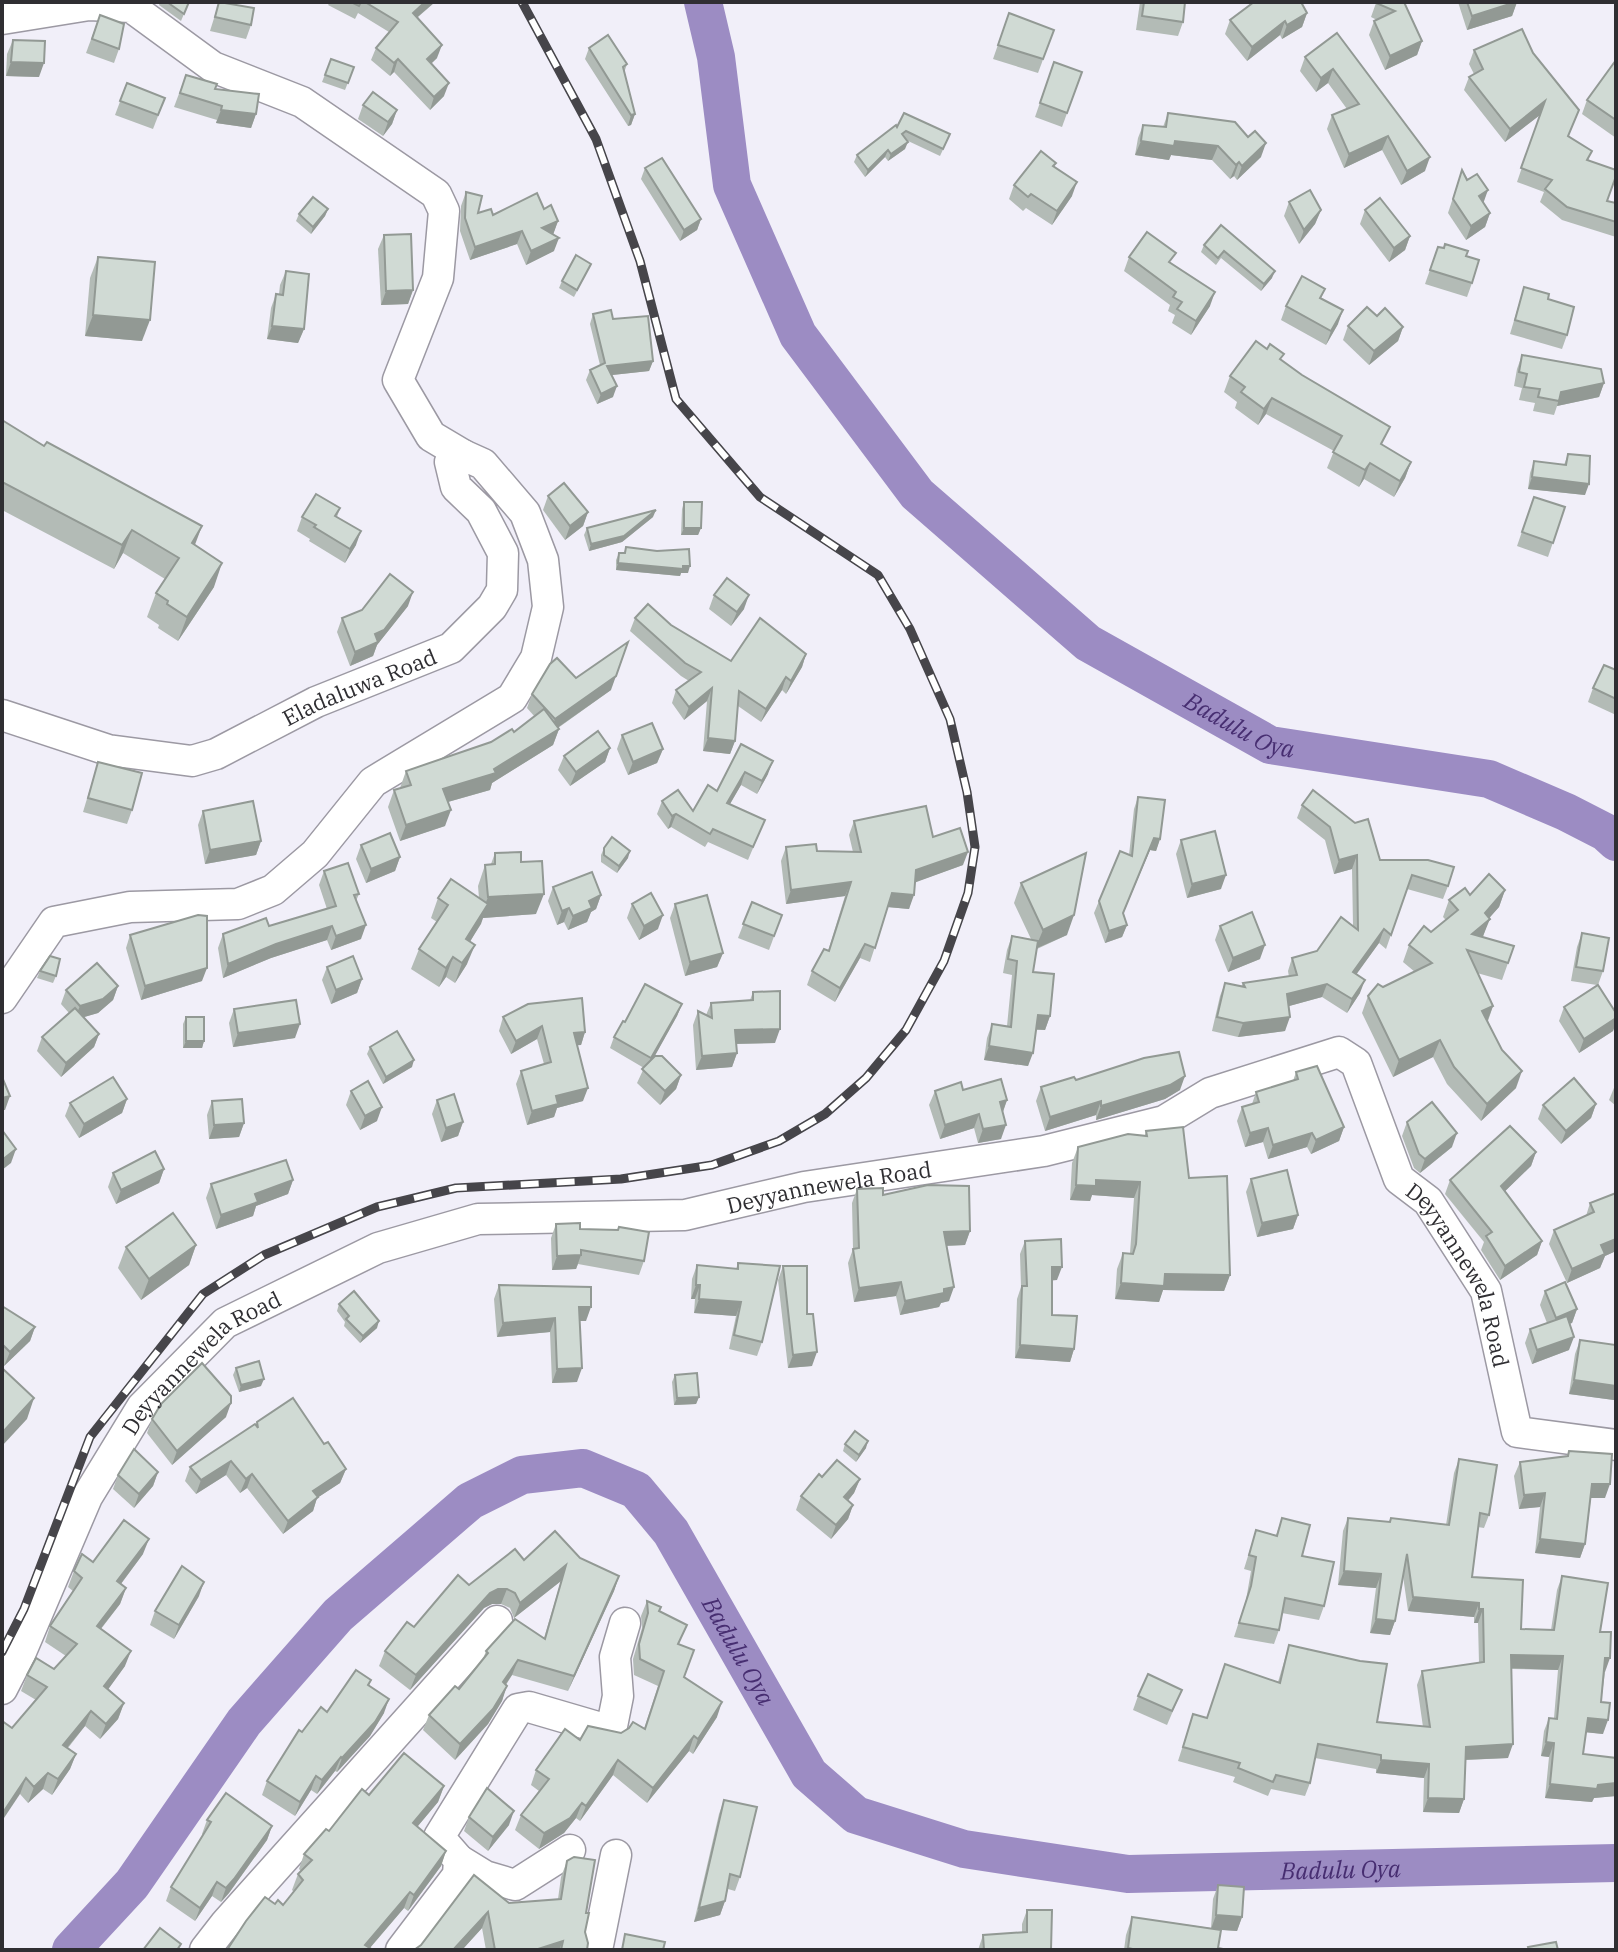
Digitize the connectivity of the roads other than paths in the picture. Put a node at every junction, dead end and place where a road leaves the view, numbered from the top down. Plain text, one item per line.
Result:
1 (2, 19) edge
2 (463, 455) junction
3 (2, 715) edge
4 (2, 998) edge
5 (1616, 1445) edge
6 (497, 1621) dead end
7 (625, 1623) dead end
8 (2, 1689) edge
9 (570, 1850) dead end
10 (616, 1855) dead end
11 (459, 1860) junction
12 (205, 1950) edge
13 (401, 1950) edge
14 (597, 1950) edge

1 - 2 street
2 - 3 street, Eladaluwa Road
2 - 4 street
5 - 8 street, Deyyannewela Road
6 - 12 street
7 - 11 street
9 - 11 street
10 - 14 street
11 - 13 street

